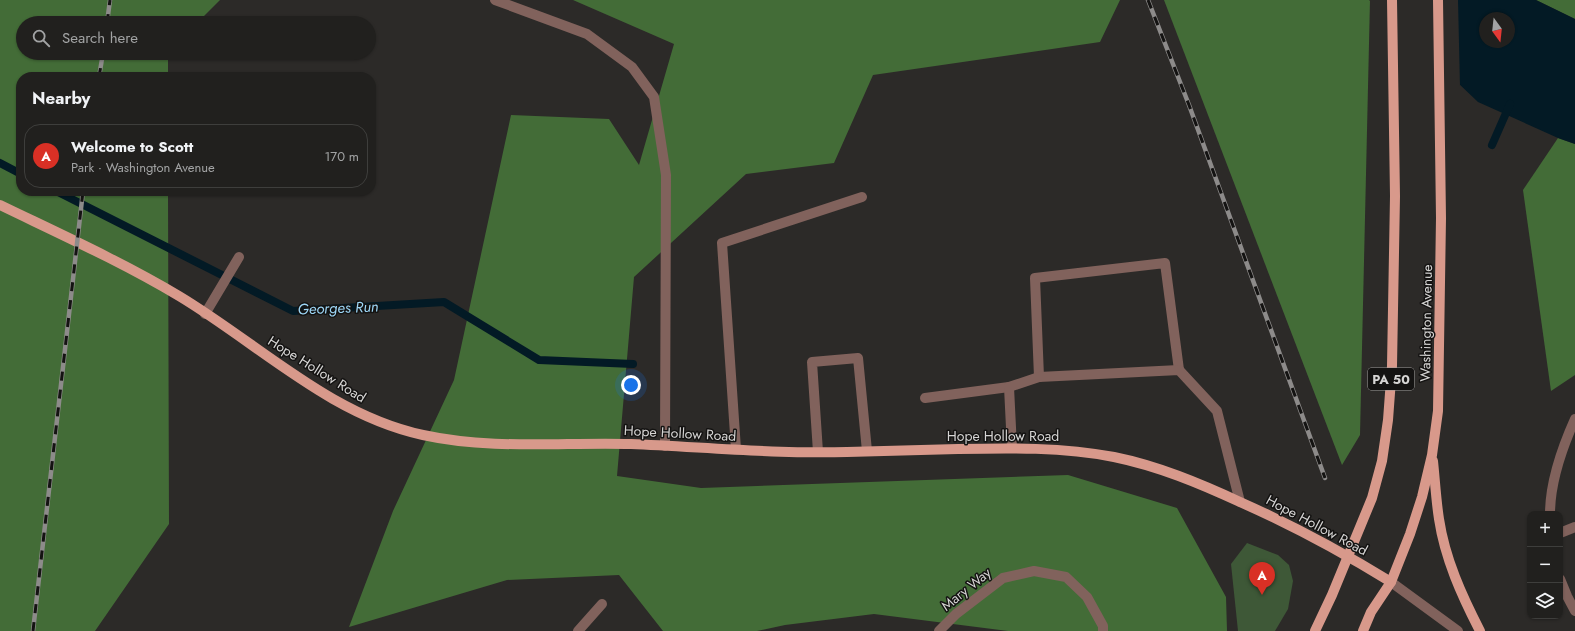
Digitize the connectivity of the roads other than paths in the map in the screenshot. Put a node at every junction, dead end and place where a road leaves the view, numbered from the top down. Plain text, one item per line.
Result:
1 (495, 0) edge
2 (1392, 0) edge
3 (1438, 0) edge
4 (862, 196) dead end
5 (0, 205) edge
6 (238, 257) dead end
7 (205, 314) junction
8 (1179, 370) junction
9 (1039, 377) junction
10 (1009, 387) junction
11 (925, 398) dead end
12 (1575, 419) edge
13 (665, 446) junction
14 (1012, 448) junction
15 (736, 450) junction
16 (867, 451) junction
17 (818, 452) junction
18 (1432, 455) junction
19 (1240, 502) junction
20 (1550, 511) edge
21 (1575, 527) edge
22 (1563, 532) edge
23 (1348, 556) junction
24 (1391, 582) junction
25 (1562, 583) edge
26 (602, 604) dead end
27 (1575, 611) edge
28 (578, 631) edge
29 (939, 631) edge
30 (1103, 631) edge
31 (1315, 631) edge
32 (1363, 631) edge
33 (1458, 631) edge
34 (1480, 631) edge

1 - 13 street
2 - 23 main road, PA 50
3 - 18 main road, Washington Avenue
4 - 15 street
5 - 7 main road, Hope Hollow Road
6 - 7 street
7 - 13 main road, Hope Hollow Road
8 - 9 street
8 - 9 street
8 - 19 street
9 - 10 street
10 - 11 street
10 - 14 street
12 - 20 street
13 - 15 main road, Hope Hollow Road
14 - 16 main road, Hope Hollow Road
14 - 19 main road, Hope Hollow Road
15 - 17 main road, Hope Hollow Road
16 - 17 main road, Hope Hollow Road
16 - 17 street
18 - 24 main road, Washington Avenue
18 - 34 main road
19 - 23 main road, Hope Hollow Road
21 - 22 street
23 - 24 main road, Hope Hollow Road
23 - 31 main road, PA 50
24 - 32 main road, Washington Avenue
24 - 33 street
25 - 27 street
26 - 28 street
29 - 30 street, Mary Way

